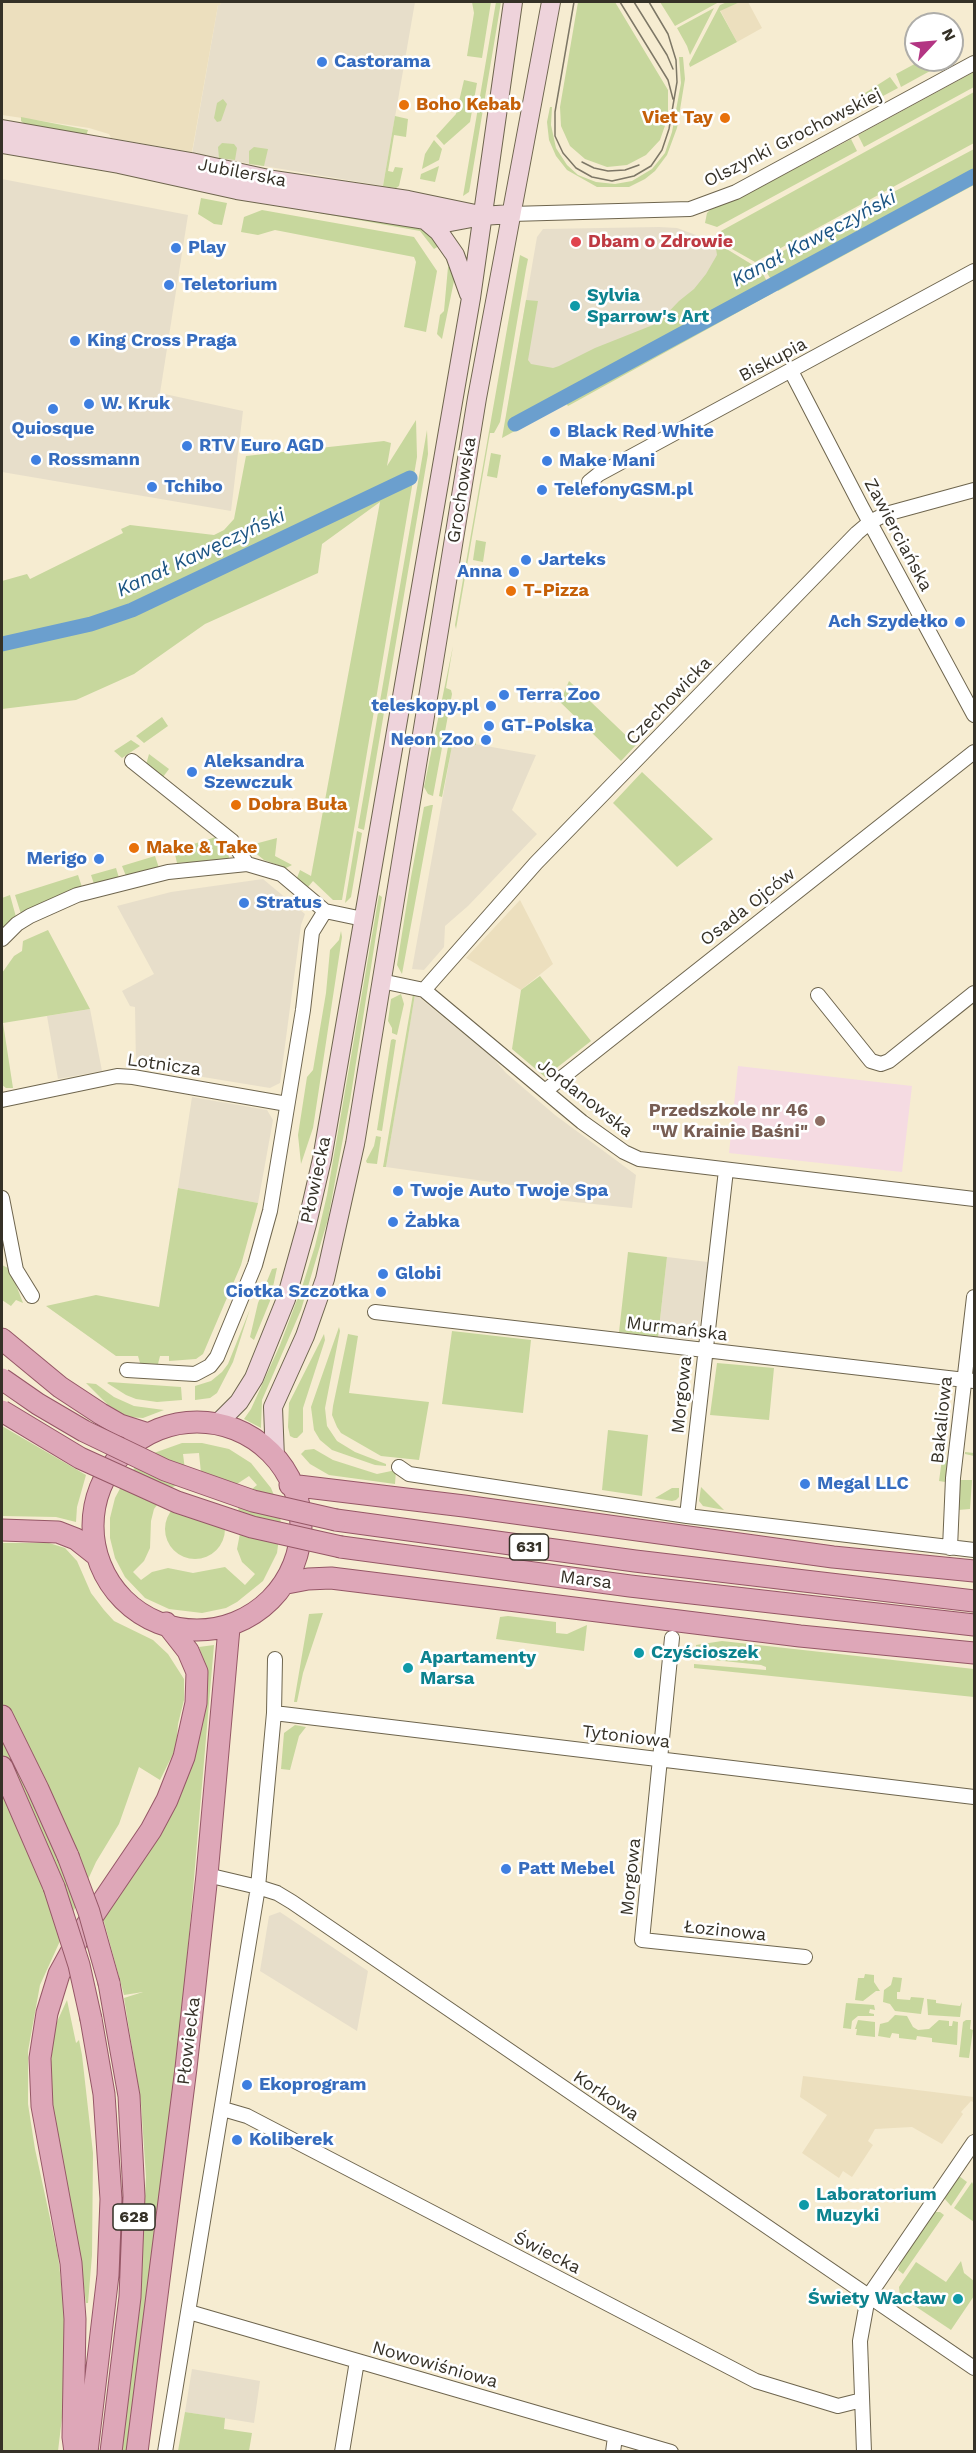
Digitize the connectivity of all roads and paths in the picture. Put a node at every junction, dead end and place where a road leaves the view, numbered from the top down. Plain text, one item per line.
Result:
1 (513, 2) edge
2 (551, 2) edge
3 (975, 63) edge
4 (2, 129) edge
5 (2, 144) edge
6 (511, 214) junction
7 (482, 216) junction
8 (425, 220) junction
9 (973, 277) edge
10 (471, 298) junction
11 (791, 371) junction
12 (589, 482) dead end
13 (975, 490) edge
14 (870, 522) junction
15 (975, 715) edge
16 (975, 752) edge
17 (132, 761) dead end
18 (247, 864) junction
19 (326, 910) junction
20 (363, 919) junction
21 (2, 939) edge
22 (381, 981) junction
23 (424, 990) junction
24 (975, 993) edge
25 (818, 995) dead end
26 (545, 1091) junction
27 (2, 1100) edge
28 (288, 1104) junction
29 (726, 1170) junction
30 (2, 1198) edge
31 (975, 1199) edge
32 (32, 1296) dead end
33 (975, 1297) edge
34 (375, 1312) dead end
35 (2, 1339) edge
36 (705, 1351) junction
37 (127, 1370) dead end
38 (2, 1379) edge
39 (969, 1381) edge
40 (2, 1411) edge
41 (218, 1423) junction
42 (145, 1433) junction
43 (274, 1458) junction
44 (399, 1467) dead end
45 (290, 1485) junction
46 (687, 1516) junction
47 (2, 1530) edge
48 (950, 1548) junction
49 (975, 1550) edge
50 (95, 1554) junction
51 (909, 1565) junction
52 (722, 1571) junction
53 (975, 1571) edge
54 (287, 1583) junction
55 (630, 1586) junction
56 (975, 1601) edge
57 (166, 1623) junction
58 (975, 1625) edge
59 (229, 1628) junction
60 (800, 1636) junction
61 (672, 1638) dead end
62 (975, 1653) edge
63 (275, 1659) dead end
64 (274, 1713) junction
65 (2, 1716) edge
66 (661, 1760) junction
67 (4, 1775) edge
68 (975, 1797) edge
69 (207, 1875) junction
70 (258, 1887) junction
71 (642, 1940) joint
72 (805, 1957) dead end
73 (223, 2109) junction
74 (975, 2142) edge
75 (868, 2297) junction
76 (189, 2312) junction
77 (357, 2361) junction
78 (975, 2368) edge
79 (862, 2400) junction
80 (615, 2437) junction
81 (75, 2451) edge
82 (87, 2451) edge
83 (111, 2451) edge
84 (137, 2451) edge
85 (165, 2451) edge
86 (342, 2451) edge
87 (613, 2451) edge
88 (671, 2451) edge
89 (864, 2451) edge

1 - 7 main road, Grochowska
2 - 6 main road, Grochowska
3 - 6 street, Olszynki Grochowskiej
4 - 7 main road, Jubilerska
5 - 8 main road, Jubilerska
6 - 7 main road, Jubilerska
6 - 22 main road, Grochowska
7 - 8 main road, Jubilerska
7 - 10 main road, Grochowska
8 - 10 main road
9 - 11 street, Biskupia
10 - 20 main road, Grochowska
11 - 12 street, Biskupia
11 - 14 street, Zawierciańska
13 - 14 street, Czechowicka
14 - 15 street, Zawierciańska
14 - 23 street, Czechowicka
16 - 26 street, Osada Ojców
17 - 18 street
18 - 19 street
18 - 21 street
19 - 20 street
19 - 28 street
20 - 41 main road, Płowiecka
22 - 23 street, Jordanowska
22 - 43 main road, Płowiecka
23 - 26 street, Jordanowska
24 - 25 street
26 - 29 street, Jordanowska
27 - 28 street, Lotnicza
28 - 37 street
29 - 31 street, Jordanowska
29 - 36 street, Morgowa
30 - 32 street
33 - 39 street, Bakaliowa
34 - 36 street, Murmańska
35 - 42 main road
36 - 39 street, Murmańska
36 - 46 street, Morgowa
38 - 52 main road, Marsa / 631, bridge
39 - 48 street, Bakaliowa
40 - 55 main road, Marsa / 631, bridge
41 - 42 main road
41 - 43 main road
42 - 50 main road
43 - 45 main road
44 - 46 street
45 - 51 main road
45 - 54 main road
46 - 48 street
47 - 50 main road
48 - 49 street
50 - 57 main road
51 - 52 main road
51 - 53 main road
52 - 56 main road, Marsa / 631
54 - 59 main road
54 - 60 main road, Marsa
55 - 58 main road, Marsa / 631
55 - 60 main road
57 - 59 main road
57 - 81 main road
59 - 69 main road, Płowiecka
60 - 62 main road, Marsa
61 - 66 street, Morgowa
63 - 64 street
64 - 66 street, Tytoniowa
64 - 70 street
65 - 83 main road, 628, bridge
66 - 68 street, Tytoniowa
66 - 71 street, Morgowa
67 - 82 main road, 628, bridge
69 - 70 street, Korkowa
69 - 84 main road, Płowiecka
70 - 73 street
70 - 75 street, Korkowa
71 - 72 street, Łozinowa
73 - 76 street
73 - 79 street, Świecka
74 - 75 street
75 - 78 street, Korkowa
75 - 79 street
76 - 77 street, Nowowiśniowa
76 - 85 street
77 - 80 street, Nowowiśniowa
77 - 86 street
79 - 89 street
80 - 87 street
80 - 88 street, Nowowiśniowa

